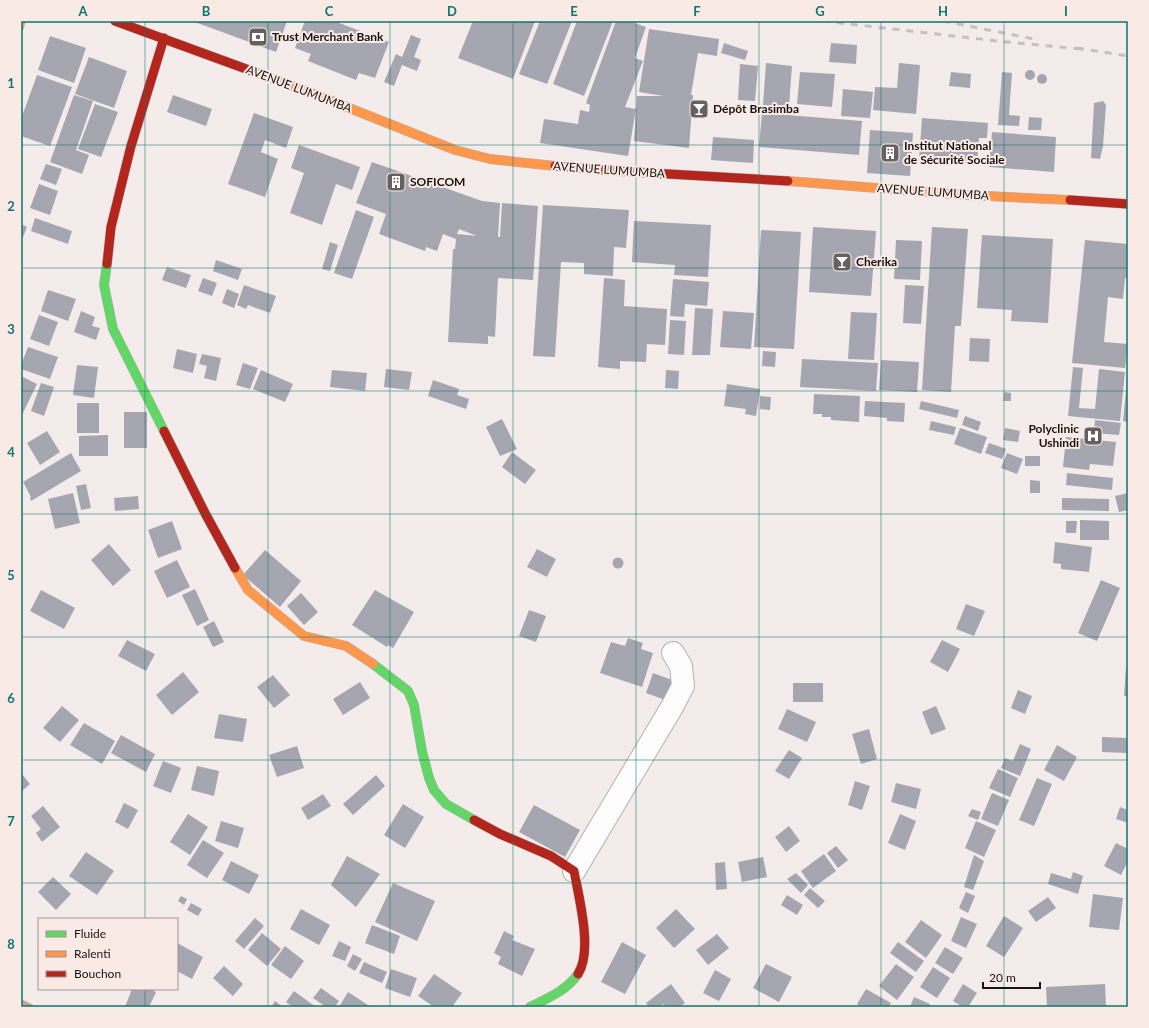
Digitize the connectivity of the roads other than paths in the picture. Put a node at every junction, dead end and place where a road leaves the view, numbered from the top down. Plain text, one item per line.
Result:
1 (115, 21) edge
2 (164, 38) junction
3 (1128, 204) edge
4 (673, 653) dead end
5 (574, 871) junction
6 (530, 1007) edge

1 - 2 street, AVENUE LUMUMBA
2 - 3 street, AVENUE LUMUMBA
2 - 5 street
4 - 5 street
5 - 6 street

